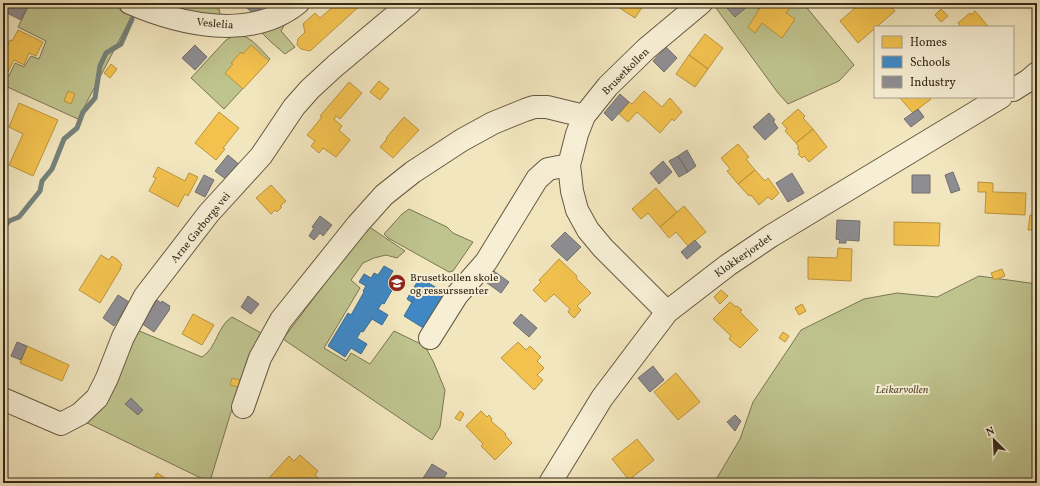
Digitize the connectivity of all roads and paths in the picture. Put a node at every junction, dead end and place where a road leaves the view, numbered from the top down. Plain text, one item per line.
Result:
1 (130, 3) edge
2 (298, 3) edge
3 (410, 3) edge
4 (702, 3) edge
5 (999, 98) edge
6 (584, 116) junction
7 (569, 166) junction
8 (667, 312) junction
9 (430, 338) dead end
10 (3, 399) edge
11 (243, 407) dead end
12 (550, 483) edge

1 - 2 street, Veslelia
3 - 10 street, Arne Garborgs vei
4 - 6 street, Brusetkollen
5 - 8 street, Klokkerjordet
6 - 7 street, Brusetkollen
6 - 11 street
7 - 8 street, Brusetkollen
7 - 9 street
8 - 12 street, Klokkerjordet

